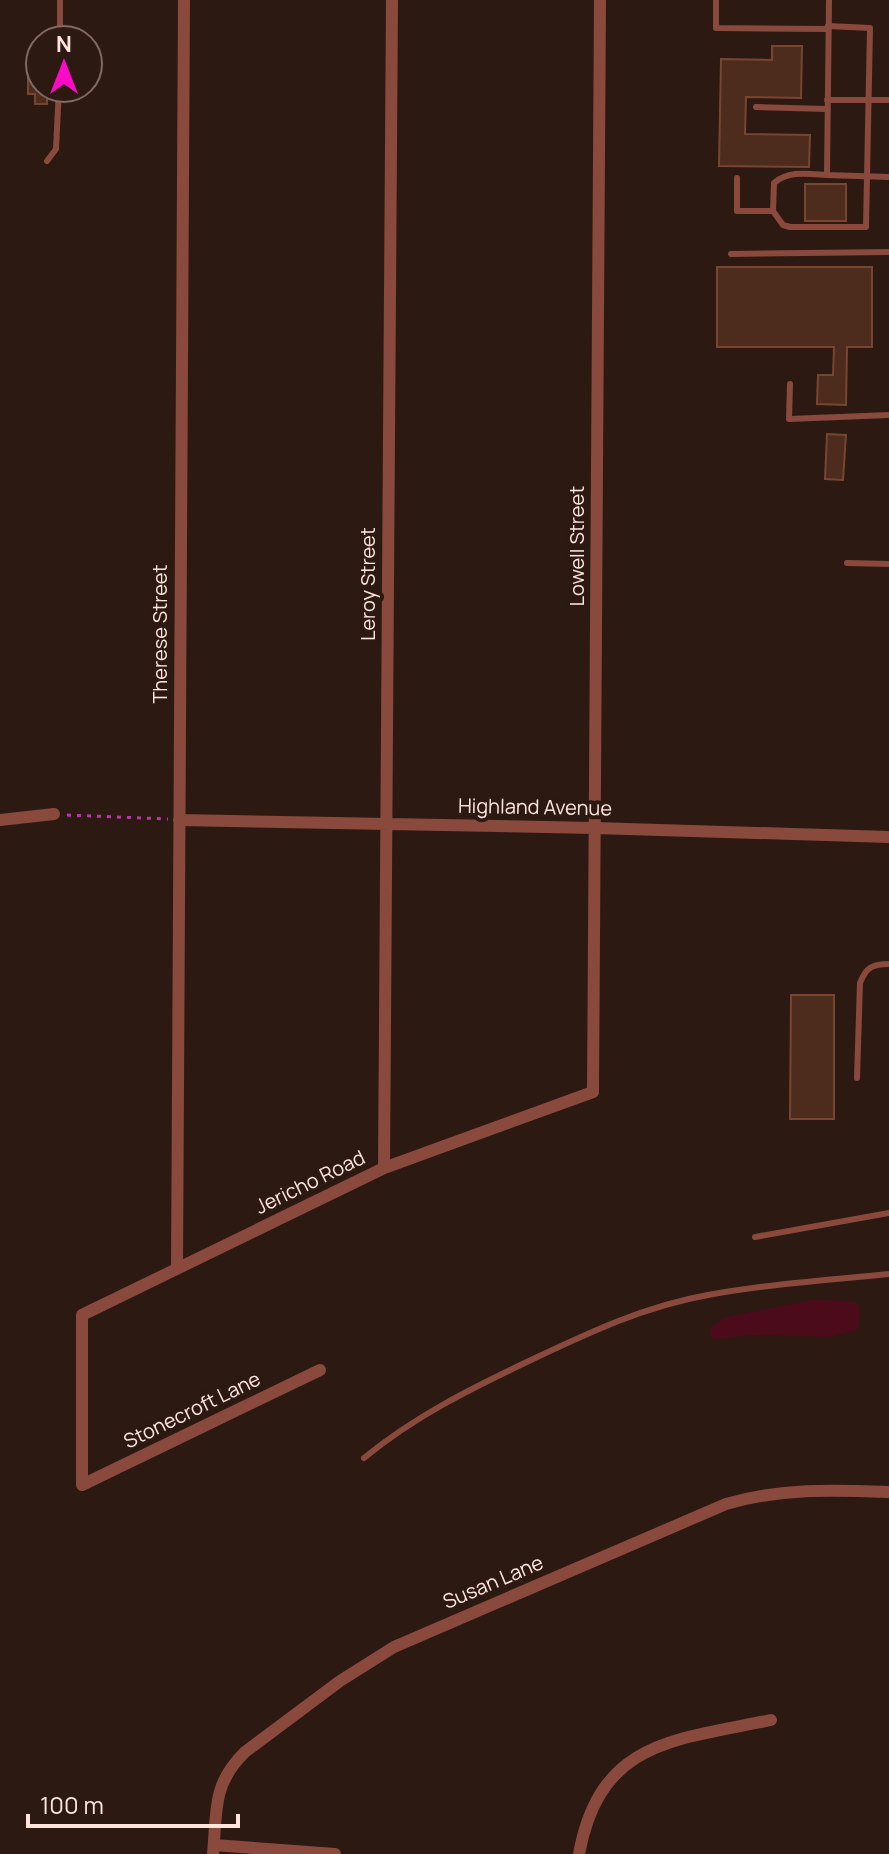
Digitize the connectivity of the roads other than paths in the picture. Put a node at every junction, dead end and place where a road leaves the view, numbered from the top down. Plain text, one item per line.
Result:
1 (60, 0) edge
2 (184, 0) edge
3 (392, 0) edge
4 (600, 0) edge
5 (716, 0) edge
6 (829, 0) edge
7 (60, 24) edge
8 (828, 28) junction
9 (827, 100) junction
10 (869, 100) junction
11 (889, 100) edge
12 (58, 104) edge
13 (756, 107) dead end
14 (827, 109) junction
15 (47, 161) dead end
16 (827, 175) junction
17 (867, 176) junction
18 (889, 177) edge
19 (737, 178) dead end
20 (773, 211) junction
21 (889, 252) edge
22 (731, 254) dead end
23 (790, 384) dead end
24 (889, 415) edge
25 (847, 563) dead end
26 (889, 564) edge
27 (54, 814) road end
28 (0, 820) edge
29 (179, 820) junction
30 (387, 824) junction
31 (595, 828) junction
32 (889, 837) edge
33 (889, 964) edge
34 (857, 1078) dead end
35 (593, 1092) joint
36 (384, 1168) junction
37 (889, 1213) edge
38 (755, 1237) dead end
39 (177, 1269) junction
40 (889, 1274) edge
41 (320, 1370) dead end
42 (364, 1458) dead end
43 (82, 1485) joint
44 (889, 1492) edge
45 (771, 1720) dead end
46 (213, 1850) edge
47 (335, 1854) edge
48 (579, 1854) edge

1 - 7 lane
2 - 29 street, Therese Street
3 - 30 street, Leroy Street
4 - 31 street, Lowell Street
5 - 8 lane
6 - 8 lane
8 - 9 lane
8 - 10 lane
9 - 10 lane
9 - 14 lane
10 - 11 lane
10 - 17 lane
12 - 15 lane
13 - 14 lane
14 - 16 lane
16 - 17 lane
16 - 20 lane
17 - 18 lane
17 - 20 lane
19 - 20 lane
21 - 22 lane
23 - 24 lane
25 - 26 lane
27 - 28 street
29 - 30 street, Highland Avenue
29 - 39 street, Therese Street
30 - 31 street, Highland Avenue
30 - 36 street, Leroy Street
31 - 32 street, Highland Avenue
31 - 35 street, Lowell Street
33 - 34 lane
35 - 36 street, Jericho Road
36 - 39 street, Jericho Road
37 - 38 lane
39 - 43 street, Jericho Road
40 - 42 lane
41 - 43 street, Stonecroft Lane
44 - 46 street, Susan Lane
45 - 48 street
46 - 47 street

